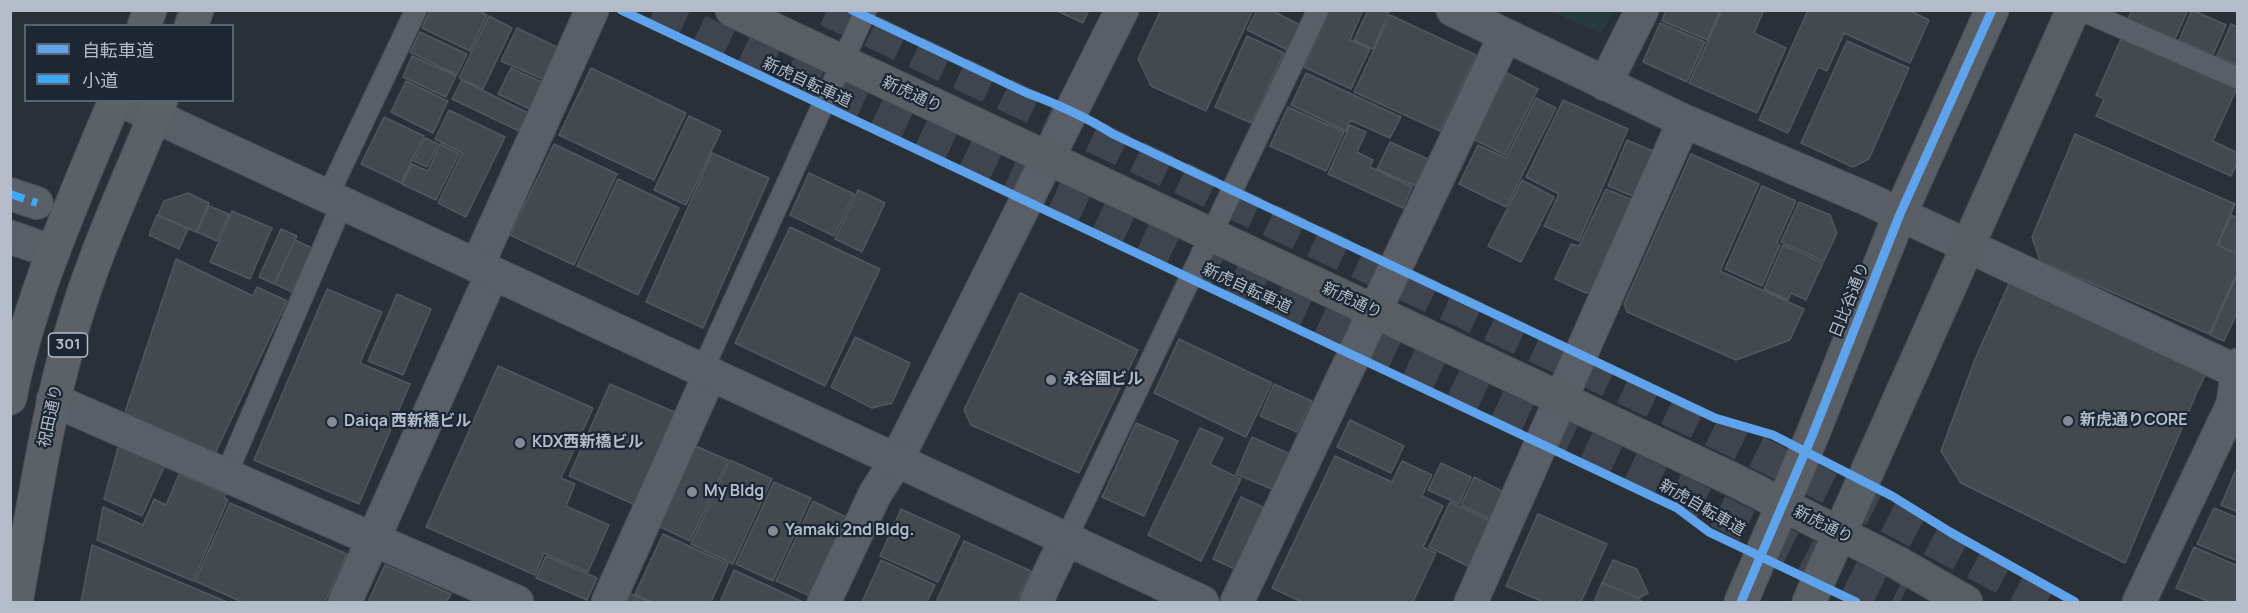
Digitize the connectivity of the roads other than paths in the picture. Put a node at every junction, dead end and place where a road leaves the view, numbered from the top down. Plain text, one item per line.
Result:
1 (416, 10) edge
2 (592, 10) edge
3 (732, 10) edge
4 (866, 10) edge
5 (1122, 10) edge
6 (1318, 10) edge
7 (1453, 10) edge
8 (1642, 10) edge
9 (1992, 10) edge
10 (2073, 10) edge
11 (2081, 10) edge
12 (1505, 36) junction
13 (843, 63) junction
14 (2238, 78) edge
15 (1605, 84) junction
16 (114, 102) edge
17 (128, 102) edge
18 (158, 109) edge
19 (1684, 121) junction
20 (1049, 159) junction
21 (334, 200) junction
22 (1900, 214) junction
23 (1211, 235) junction
24 (10, 237) edge
25 (1968, 247) junction
26 (53, 252) junction
27 (485, 270) junction
28 (1375, 312) junction
29 (2237, 369) edge
30 (706, 373) junction
31 (10, 398) edge
32 (1561, 399) junction
33 (53, 400) junction
34 (896, 460) junction
35 (226, 475) junction
36 (1782, 505) junction
37 (1839, 533) junction
38 (1066, 539) junction
39 (373, 540) junction
40 (16, 603) edge
41 (345, 603) edge
42 (517, 603) edge
43 (608, 603) edge
44 (824, 603) edge
45 (1036, 603) edge
46 (1202, 603) edge
47 (1237, 603) edge
48 (1471, 603) edge
49 (1741, 603) edge
50 (1809, 603) edge
51 (1966, 603) edge
52 (2139, 603) edge

1 - 21 lane
2 - 27 street
3 - 13 main road, 新虎通り
4 - 13 lane
5 - 20 street
6 - 23 lane
7 - 12 street
8 - 15 street
9 - 22 main road, 日比谷通り
10 - 25 main road
11 - 14 lane
12 - 15 street
12 - 28 street
13 - 20 main road, 新虎通り
13 - 30 lane
15 - 19 street
16 - 26 main road, 301
17 - 18 street
18 - 21 street
18 - 33 main road, 祝田通り / 301
19 - 22 street
19 - 32 street
20 - 23 main road, 新虎通り
20 - 34 street
21 - 27 street
21 - 35 lane
22 - 25 street
22 - 36 main road, 日比谷通り
23 - 28 main road, 新虎通り
23 - 38 lane
24 - 26 street
25 - 29 street
25 - 37 main road
26 - 31 main road, 301
27 - 30 street
27 - 39 street
28 - 32 main road, 新虎通り
28 - 47 street
29 - 52 street
30 - 34 street
30 - 43 street
32 - 36 main road, 新虎通り
32 - 48 street
33 - 35 street
33 - 40 main road, 祝田通り / 301
34 - 38 street
34 - 44 street
35 - 39 street
36 - 37 main road, 新虎通り
36 - 49 main road, 日比谷通り
37 - 50 main road
37 - 51 main road, 新虎通り
38 - 45 street
38 - 46 street
39 - 41 street
39 - 42 street

